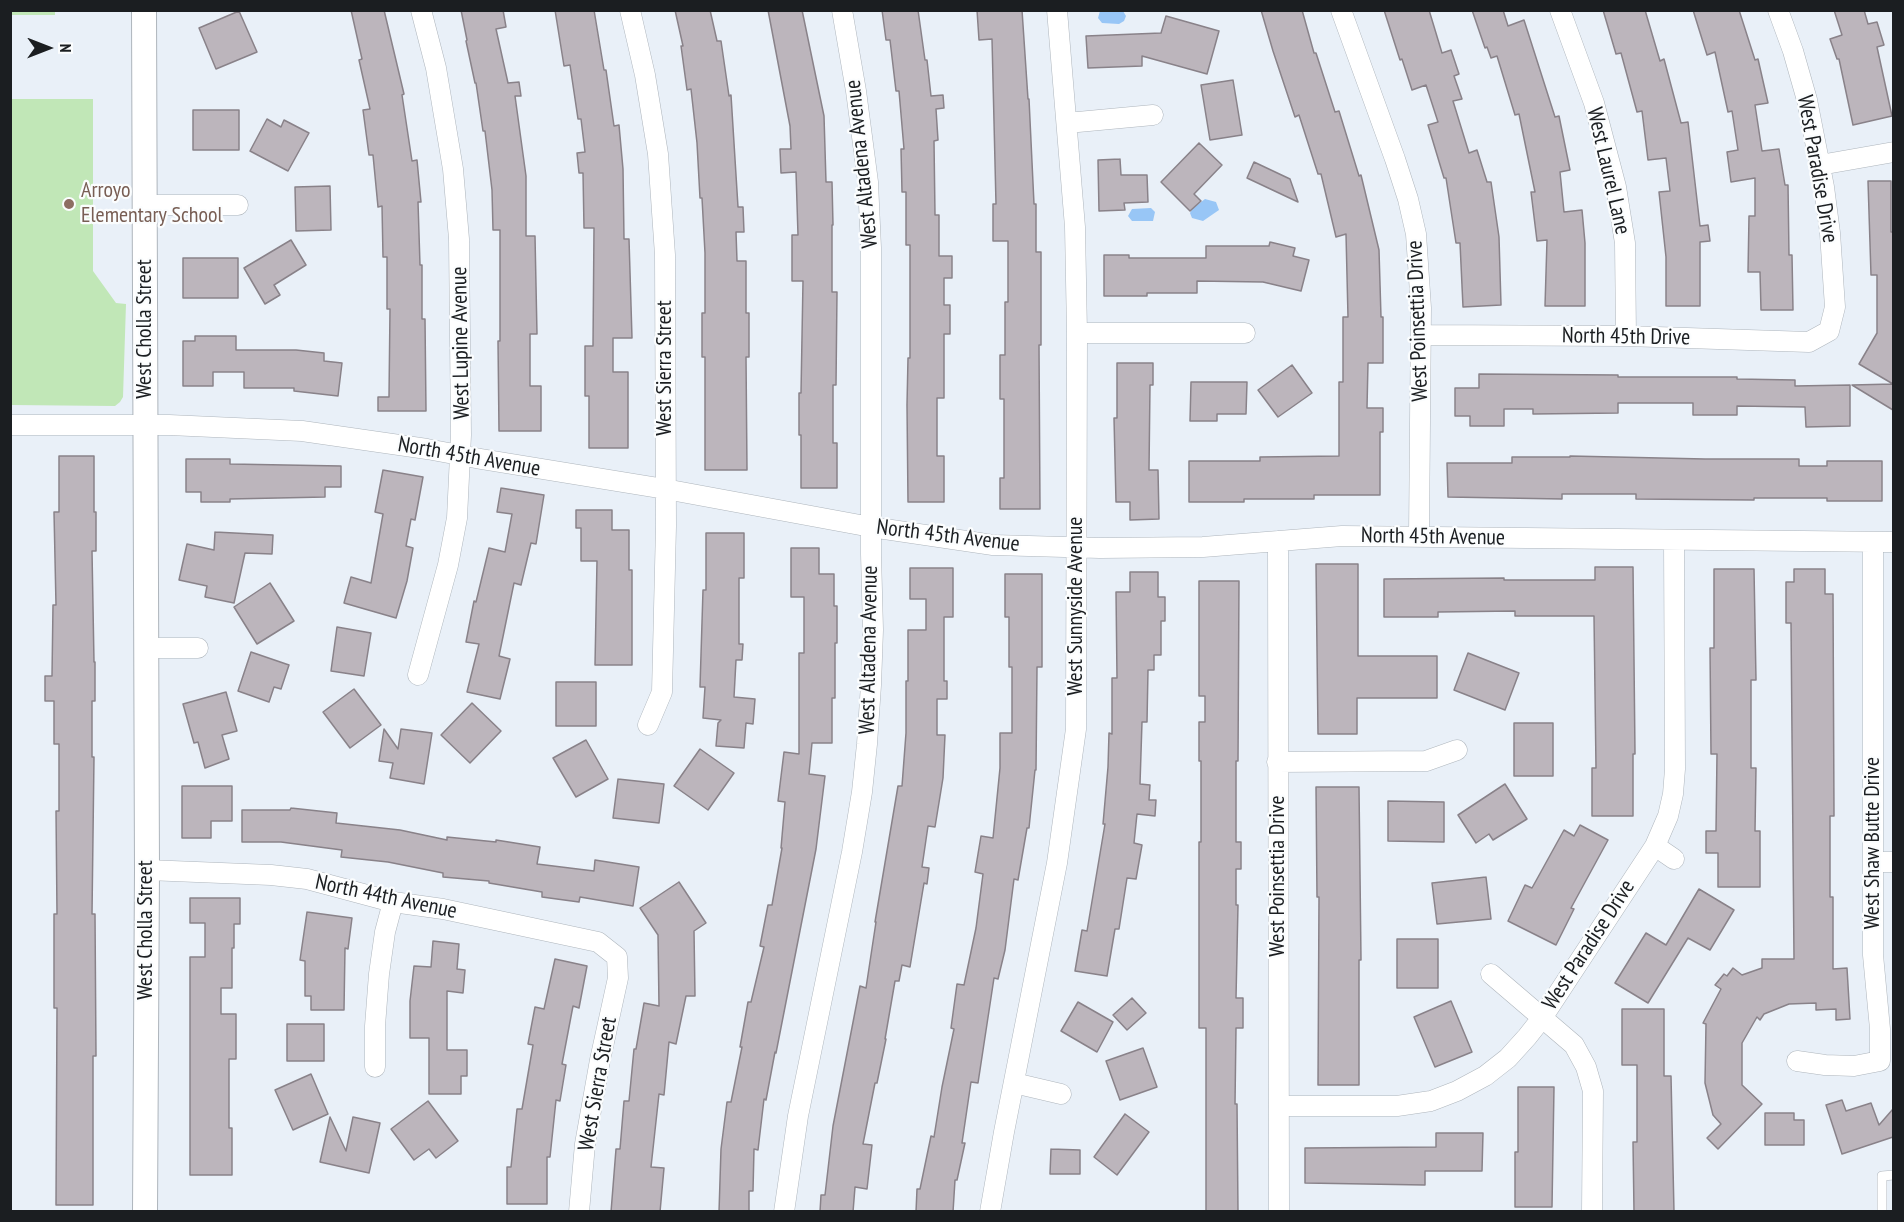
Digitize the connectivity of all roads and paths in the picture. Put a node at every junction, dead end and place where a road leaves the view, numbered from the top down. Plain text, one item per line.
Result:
1 (144, 10) edge
2 (421, 10) edge
3 (630, 10) edge
4 (842, 10) edge
5 (1057, 10) edge
6 (1341, 10) edge
7 (1560, 10) edge
8 (1778, 10) edge
9 (1153, 115) dead end
10 (1067, 123) junction
11 (1893, 152) edge
12 (1820, 165) junction
13 (144, 205) junction
14 (238, 205) dead end
15 (1829, 331) joint
16 (1077, 333) junction
17 (1245, 333) dead end
18 (1421, 335) junction
19 (1626, 336) junction
20 (10, 424) edge
21 (144, 424) junction
22 (461, 455) junction
23 (665, 489) junction
24 (871, 526) junction
25 (1419, 536) junction
26 (1674, 540) junction
27 (1278, 541) junction
28 (1873, 542) junction
29 (1893, 542) edge
30 (1076, 548) junction
31 (146, 648) junction
32 (198, 648) dead end
33 (418, 675) dead end
34 (648, 725) dead end
35 (1457, 750) dead end
36 (1277, 762) junction
37 (1655, 846) junction
38 (1674, 858) dead end
39 (1873, 862) junction
40 (1893, 862) edge
41 (147, 870) junction
42 (393, 902) junction
43 (617, 957) joint
44 (1491, 974) dead end
45 (1542, 1017) junction
46 (1797, 1061) dead end
47 (375, 1067) dead end
48 (1014, 1083) junction
49 (1060, 1094) dead end
50 (1279, 1106) junction
51 (1893, 1175) edge
52 (145, 1212) edge
53 (579, 1212) edge
54 (784, 1212) edge
55 (990, 1212) edge
56 (1279, 1212) edge
57 (1592, 1212) edge
58 (1882, 1212) edge

1 - 13 street, West Cholla Street
2 - 22 street, West Lupine Avenue
3 - 23 street, West Sierra Street
4 - 24 street, West Altadena Avenue
5 - 10 street, West Sunnyside Avenue
6 - 18 street, West Poinsettia Drive
7 - 19 street, West Laurel Lane
8 - 12 street, West Paradise Drive
9 - 10 street
10 - 16 street, West Sunnyside Avenue
11 - 12 street
12 - 15 street, West Paradise Drive
13 - 14 street
13 - 21 street, West Cholla Street
15 - 19 street, North 45th Drive
16 - 17 street
16 - 30 street, West Sunnyside Avenue
18 - 19 street, North 45th Drive
18 - 25 street, West Poinsettia Drive
20 - 21 street, North 45th Avenue
21 - 22 street, North 45th Avenue
21 - 31 street, West Cholla Street
22 - 23 street, North 45th Avenue
22 - 33 street, West Lupine Avenue
23 - 24 street, North 45th Avenue
23 - 34 street, West Sierra Street
24 - 30 street, North 45th Avenue
24 - 54 street, West Altadena Avenue
25 - 26 street, North 45th Avenue
25 - 27 street, North 45th Avenue
26 - 28 street, North 45th Avenue
26 - 37 street, West Paradise Drive
27 - 30 street, North 45th Avenue
27 - 36 street, West Poinsettia Drive
28 - 29 street, North 45th Avenue
28 - 39 street, West Shaw Butte Drive
30 - 48 street, West Sunnyside Avenue
31 - 32 street
31 - 41 street, West Cholla Street
35 - 36 street
36 - 50 street, West Poinsettia Drive
37 - 38 street
37 - 45 street, West Paradise Drive
39 - 40 street
39 - 46 street, West Shaw Butte Drive
41 - 42 street, North 44th Avenue
41 - 52 street, West Cholla Street
42 - 43 street, North 44th Avenue
42 - 47 street
43 - 53 street, West Sierra Street
44 - 45 street
45 - 50 street
45 - 57 street, West Paradise Drive
48 - 49 street
48 - 55 street, West Sunnyside Avenue
50 - 56 street, West Poinsettia Drive
51 - 58 lane

